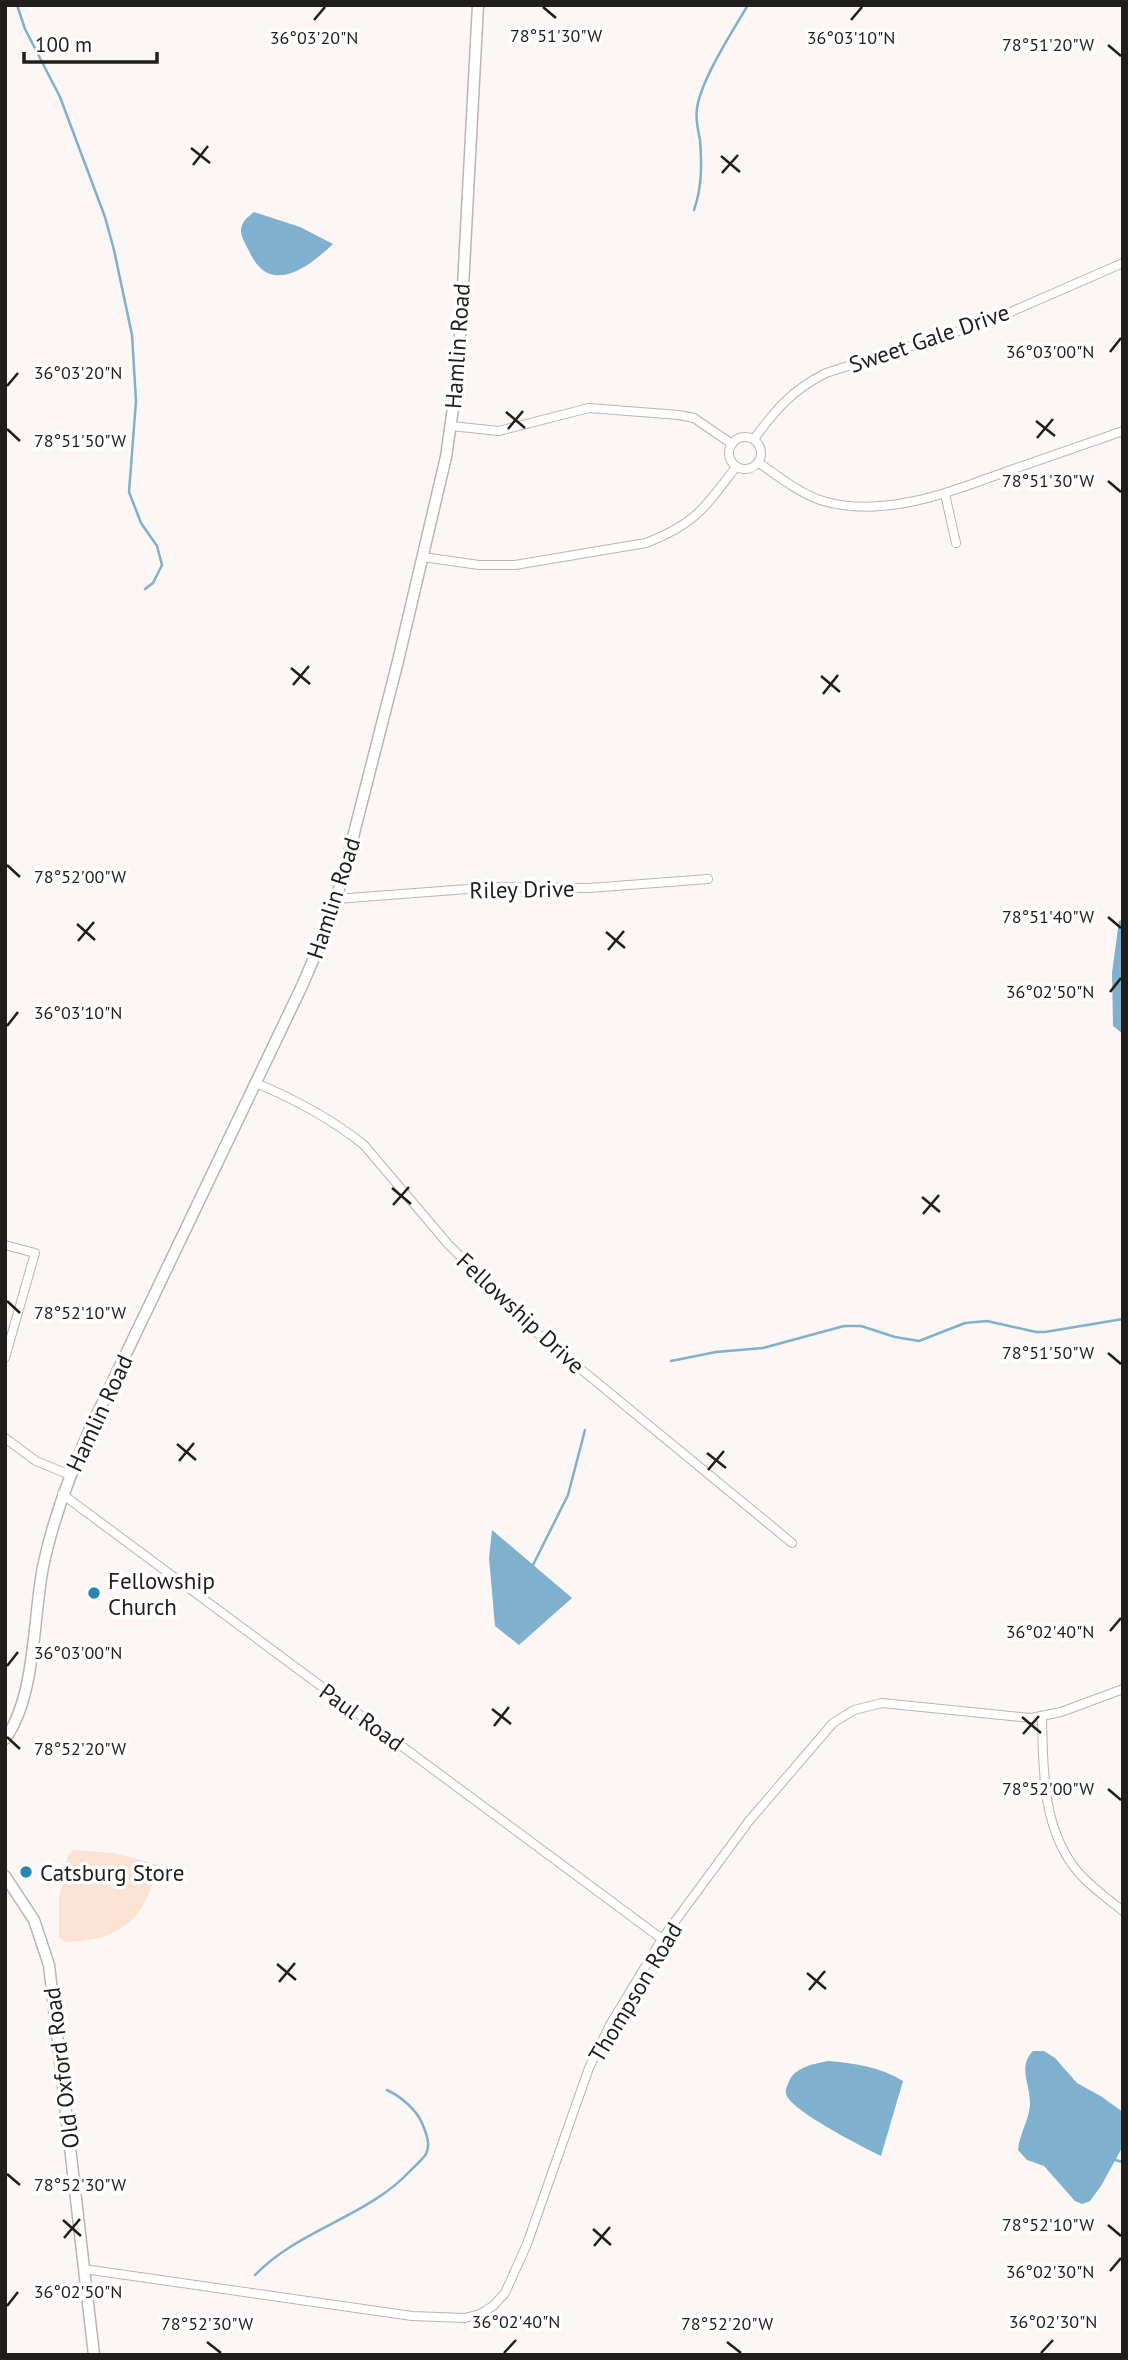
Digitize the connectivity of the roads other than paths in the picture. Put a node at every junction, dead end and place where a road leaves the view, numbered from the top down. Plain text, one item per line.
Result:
1 (478, 5) edge
2 (1123, 262) edge
3 (451, 426) junction
4 (1123, 431) edge
5 (754, 439) junction
6 (732, 444) junction
7 (758, 462) junction
8 (736, 467) junction
9 (945, 494) junction
10 (956, 543) dead end
11 (423, 557) junction
12 (708, 879) dead end
13 (336, 899) junction
14 (256, 1083) junction
15 (5, 1245) edge
16 (5, 1358) edge
17 (5, 1438) edge
18 (70, 1475) junction
19 (62, 1494) junction
20 (792, 1543) dead end
21 (1123, 1689) edge
22 (1041, 1716) junction
23 (5, 1739) edge
24 (5, 1876) edge
25 (1123, 1912) edge
26 (662, 1939) junction
27 (84, 2269) junction
28 (94, 2355) edge

1 - 3 street, Hamlin Road
2 - 5 street, Sweet Gale Drive
3 - 6 street
3 - 11 street, Hamlin Road
4 - 9 street
5 - 6 street
5 - 7 street
6 - 8 street
7 - 8 street
7 - 9 street
8 - 11 street
9 - 10 street
11 - 13 street, Hamlin Road
12 - 13 street, Riley Drive
13 - 14 street, Hamlin Road
14 - 18 street, Hamlin Road
14 - 20 street, Fellowship Drive
15 - 16 street
17 - 18 street
18 - 19 street, Hamlin Road
19 - 23 street, Hamlin Road
19 - 26 street, Paul Road
21 - 22 street, Thompson Road
22 - 25 street
22 - 26 street, Thompson Road
24 - 27 street, Old Oxford Road
26 - 27 street, Thompson Road
27 - 28 street, Old Oxford Road

